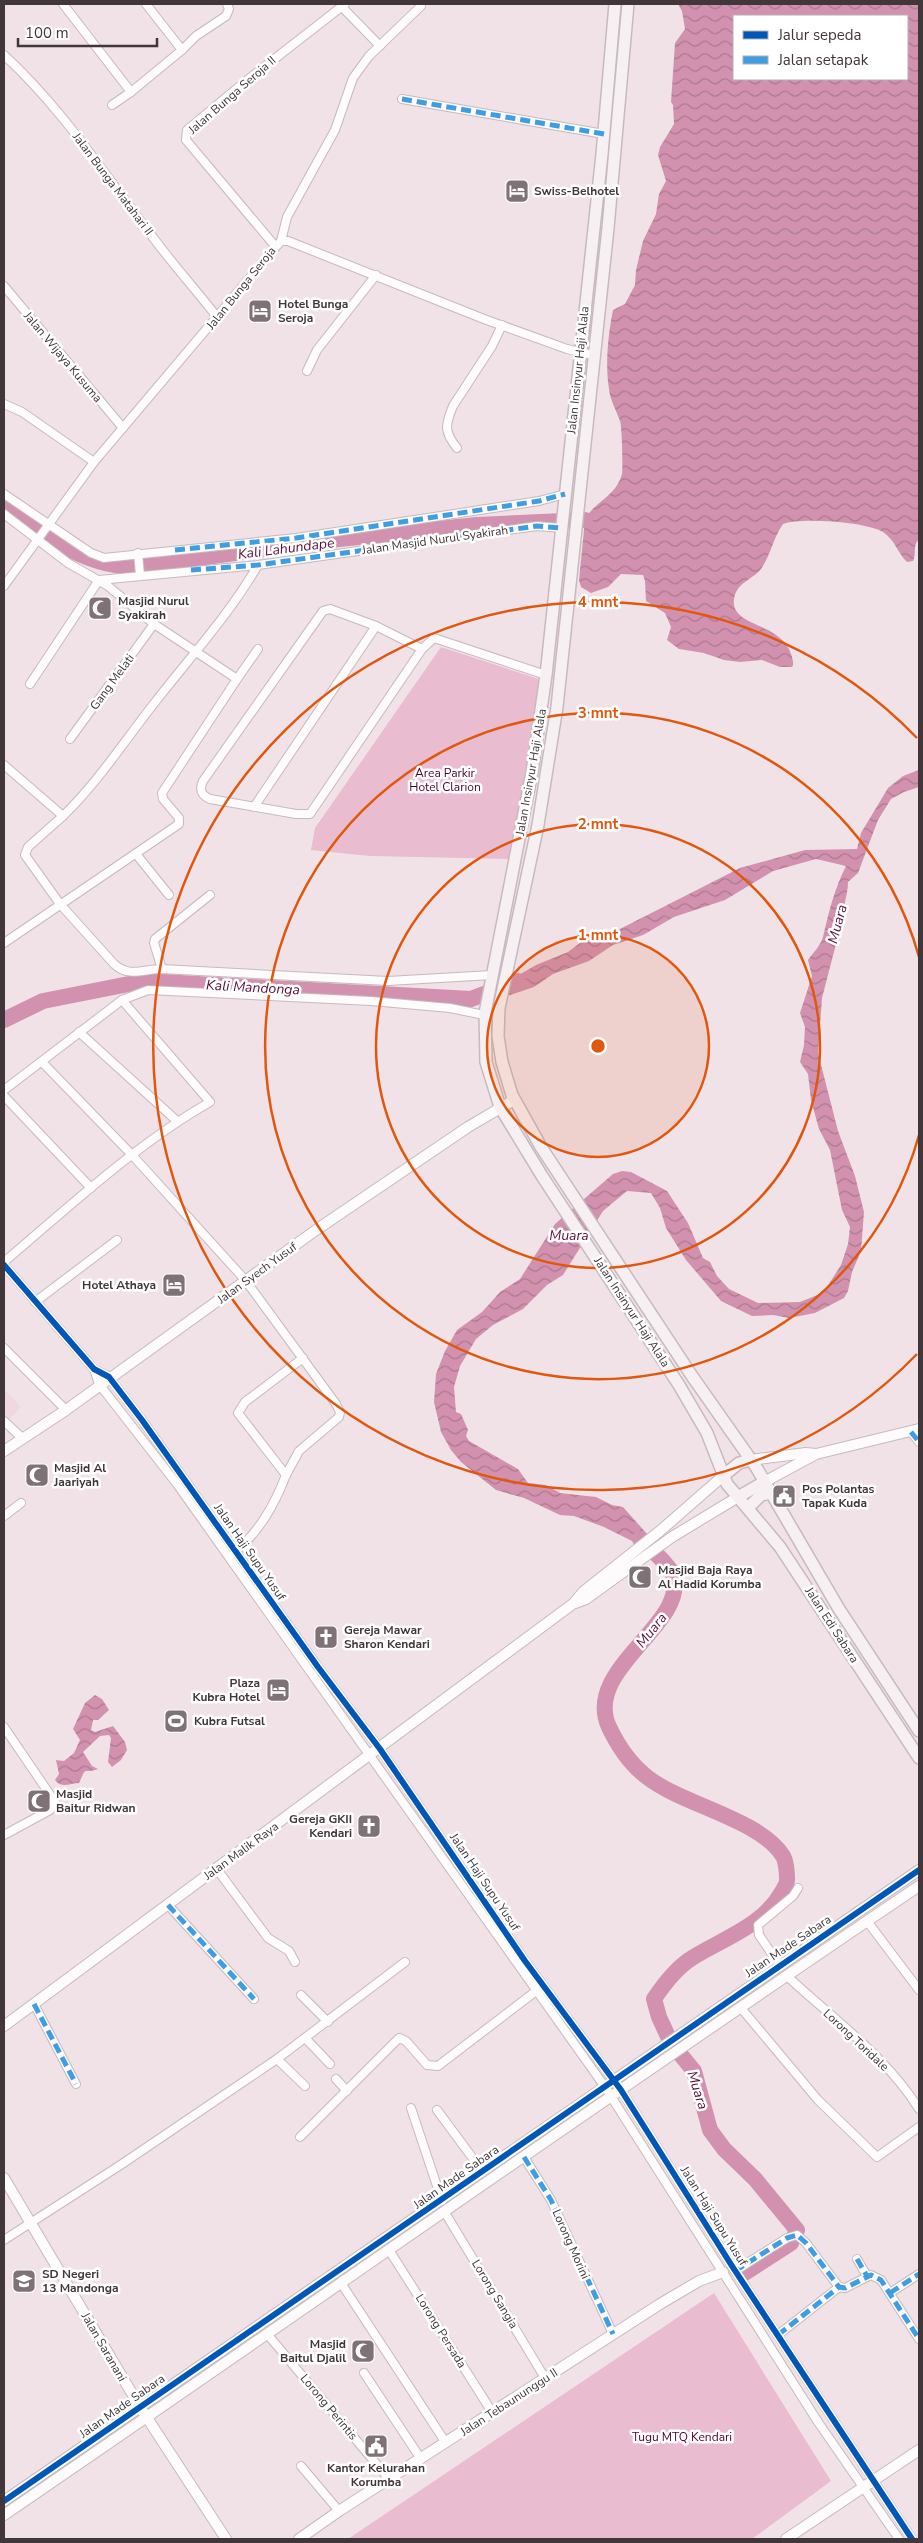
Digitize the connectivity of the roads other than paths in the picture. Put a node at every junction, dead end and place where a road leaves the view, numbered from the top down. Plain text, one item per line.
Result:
1 (63, 4) edge
2 (146, 4) edge
3 (226, 4) edge
4 (615, 4) edge
5 (628, 4) edge
6 (343, 5) edge
7 (421, 6) dead end
8 (380, 46) junction
9 (182, 50) junction
10 (4, 55) edge
11 (131, 92) junction
12 (402, 98) dead end
13 (112, 105) dead end
14 (604, 134) junction
15 (278, 243) junction
16 (376, 275) junction
17 (4, 286) edge
18 (218, 317) junction
19 (502, 325) junction
20 (579, 352) junction
21 (593, 355) junction
22 (307, 371) dead end
23 (4, 404) edge
24 (123, 428) junction
25 (457, 448) dead end
26 (94, 462) junction
27 (4, 494) edge
28 (565, 498) junction
29 (4, 514) edge
30 (49, 524) junction
31 (562, 526) junction
32 (39, 540) junction
33 (138, 554) junction
34 (258, 565) junction
35 (140, 573) junction
36 (113, 578) junction
37 (99, 580) junction
38 (4, 586) edge
39 (111, 589) junction
40 (154, 624) junction
41 (376, 626) junction
42 (422, 649) junction
43 (258, 650) dead end
44 (197, 652) junction
45 (546, 675) junction
46 (237, 679) junction
47 (30, 684) dead end
48 (70, 740) dead end
49 (4, 766) edge
50 (254, 807) junction
51 (63, 816) junction
52 (136, 854) junction
53 (169, 895) dead end
54 (210, 895) dead end
55 (60, 904) junction
56 (4, 942) edge
57 (162, 969) junction
58 (492, 976) junction
59 (122, 1000) junction
60 (485, 1014) junction
61 (80, 1032) junction
62 (42, 1062) junction
63 (4, 1090) edge
64 (4, 1096) edge
65 (514, 1100) junction
66 (500, 1107) junction
67 (177, 1121) junction
68 (133, 1156) junction
69 (91, 1188) junction
70 (116, 1240) dead end
71 (4, 1263) edge
72 (246, 1281) junction
73 (35, 1302) junction
74 (4, 1348) edge
75 (303, 1358) junction
76 (94, 1369) junction
77 (108, 1377) junction
78 (99, 1384) junction
79 (66, 1410) junction
80 (4, 1421) edge
81 (915, 1431) edge
82 (22, 1438) junction
83 (919, 1442) edge
84 (4, 1451) edge
85 (816, 1454) junction
86 (750, 1460) junction
87 (286, 1475) junction
88 (723, 1476) junction
89 (764, 1482) junction
90 (770, 1493) junction
91 (738, 1497) junction
92 (21, 1503) dead end
93 (748, 1508) junction
94 (4, 1516) edge
95 (236, 1551) junction
96 (644, 1551) junction
97 (229, 1557) junction
98 (4, 1727) edge
99 (919, 1732) edge
100 (12, 1739) junction
101 (4, 1743) edge
102 (380, 1749) junction
103 (369, 1757) junction
104 (919, 1758) edge
105 (4, 1835) edge
106 (216, 1868) junction
107 (919, 1870) edge
108 (919, 1886) edge
109 (798, 1888) dead end
110 (168, 1904) junction
111 (867, 1921) junction
112 (295, 1962) dead end
113 (405, 1962) dead end
114 (780, 1966) junction
115 (787, 1976) junction
116 (544, 1985) junction
117 (919, 1990) edge
118 (537, 1991) junction
119 (301, 1995) dead end
120 (254, 1998) dead end
121 (34, 2004) junction
122 (741, 2008) junction
123 (328, 2022) junction
124 (4, 2026) edge
125 (306, 2039) junction
126 (277, 2060) junction
127 (330, 2064) dead end
128 (336, 2079) dead end
129 (614, 2080) junction
130 (76, 2084) dead end
131 (305, 2086) dead end
132 (605, 2087) junction
133 (621, 2090) junction
134 (347, 2091) junction
135 (612, 2097) junction
136 (410, 2108) dead end
137 (919, 2109) edge
138 (437, 2110) dead end
139 (919, 2127) edge
140 (300, 2137) dead end
141 (524, 2157) junction
142 (484, 2172) junction
143 (4, 2178) edge
144 (443, 2206) junction
145 (31, 2222) junction
146 (387, 2238) junction
147 (4, 2240) edge
148 (392, 2248) junction
149 (857, 2259) dead end
150 (730, 2269) junction
151 (919, 2274) edge
152 (867, 2276) junction
153 (341, 2283) junction
154 (839, 2287) junction
155 (890, 2293) junction
156 (613, 2334) junction
157 (268, 2335) junction
158 (778, 2335) junction
159 (919, 2339) edge
160 (364, 2372) dead end
161 (545, 2378) junction
162 (140, 2407) junction
163 (492, 2412) junction
164 (146, 2418) junction
165 (446, 2443) junction
166 (919, 2450) edge
167 (421, 2459) junction
168 (301, 2466) dead end
169 (389, 2479) junction
170 (874, 2480) junction
171 (863, 2488) junction
172 (4, 2502) edge
173 (338, 2511) junction
174 (4, 2515) edge
175 (226, 2539) edge
176 (299, 2539) edge
177 (786, 2539) edge
178 (899, 2539) edge
179 (912, 2539) edge

1 - 11 street
2 - 9 street
3 - 9 street
4 - 14 main road, Jalan Insinyur Haji Alala
5 - 21 main road, Jalan Insinyur Haji Alala
6 - 8 street
6 - 15 street, Jalan Bunga Seroja II
7 - 8 street
8 - 15 street
9 - 11 street
10 - 18 street, Jalan Bunga Matahari II
11 - 13 street
12 - 14 street
14 - 20 main road, Jalan Insinyur Haji Alala
15 - 16 street, Jalan Bunga Seroja
15 - 18 street, Jalan Bunga Seroja
16 - 19 street, Jalan Bunga Seroja
16 - 22 street
17 - 24 street, Jalan Wijaya Kusuma
18 - 24 street, Jalan Bunga Seroja
19 - 20 street, Jalan Bunga Seroja
19 - 25 street
20 - 21 street, Jalan Bunga Seroja
20 - 28 main road, Jalan Insinyur Haji Alala
21 - 65 main road, Jalan Insinyur Haji Alala
23 - 26 street
24 - 26 street, Jalan Bunga Seroja
26 - 30 street, Jalan Bunga Seroja
27 - 30 street
28 - 31 main road, Jalan Insinyur Haji Alala
28 - 33 street
29 - 32 street
30 - 32 street, Jalan Bunga Seroja
30 - 33 street
31 - 34 street, Jalan Masjid Nurul Syakirah
31 - 45 main road, Jalan Insinyur Haji Alala
32 - 37 street
32 - 38 street, Jalan Bunga Seroja
33 - 35 street
34 - 35 street, Jalan Masjid Nurul Syakirah
34 - 44 street
35 - 36 street, Jalan Masjid Nurul Syakirah
36 - 37 street, Jalan Masjid Nurul Syakirah
36 - 39 street
37 - 39 street
37 - 47 street
39 - 40 street
40 - 44 street
40 - 48 street, Gang Melati
41 - 42 street
41 - 50 street
41 - 50 street
42 - 45 street
42 - 50 street
43 - 46 street
44 - 46 street
44 - 51 street
45 - 58 main road, Jalan Insinyur Haji Alala
46 - 52 street
49 - 51 street
51 - 55 street
52 - 53 street
52 - 55 street
54 - 57 street
55 - 56 street
55 - 57 street
57 - 58 street
58 - 60 main road, Jalan Insinyur Haji Alala
59 - 60 street
59 - 61 street
59 - 67 street
60 - 66 main road, Jalan Insinyur Haji Alala
61 - 62 street
61 - 67 street
62 - 63 street
62 - 68 street
64 - 69 street
65 - 66 street, Jalan Syech Yusuf
65 - 86 main road, Jalan Insinyur Haji Alala
66 - 72 street, Jalan Syech Yusuf
66 - 88 main road, Jalan Insinyur Haji Alala
67 - 68 street
68 - 69 street
68 - 72 street
69 - 71 street
70 - 73 street
71 - 73 street, Jalan Haji Supu Yusuf
72 - 75 street
72 - 77 street, Jalan Syech Yusuf
73 - 76 street, Jalan Haji Supu Yusuf
74 - 79 street
75 - 87 street
75 - 87 street
76 - 77 street, Jalan Haji Supu Yusuf
76 - 78 street, Jalan Haji Supu Yusuf
77 - 78 street, Jalan Syech Yusuf
77 - 95 street, Jalan Haji Supu Yusuf
78 - 79 street, Jalan Syech Yusuf
78 - 97 street, Jalan Haji Supu Yusuf
79 - 82 street, Jalan Syech Yusuf
80 - 82 street
81 - 83 street
81 - 85 street
82 - 84 street, Jalan Syech Yusuf
85 - 86 street
85 - 89 street
86 - 88 main road
86 - 89 main road, Jalan Insinyur Haji Alala
87 - 95 street
88 - 91 main road, Jalan Insinyur Haji Alala
88 - 96 street
89 - 90 main road, Jalan Edi Sabara
89 - 91 main road
90 - 93 main road
90 - 99 main road, Jalan Edi Sabara
91 - 93 main road, Jalan Edi Sabara
91 - 96 street
92 - 94 street
93 - 104 main road, Jalan Edi Sabara
95 - 97 street
95 - 102 street, Jalan Haji Supu Yusuf
96 - 102 street, Jalan Malik Raya
97 - 103 street, Jalan Haji Supu Yusuf
98 - 100 street
100 - 101 street
100 - 105 street
102 - 103 street, Jalan Malik Raya
102 - 116 street, Jalan Haji Supu Yusuf
103 - 106 street, Jalan Malik Raya
103 - 118 street, Jalan Haji Supu Yusuf
106 - 110 street, Jalan Malik Raya
106 - 112 street
107 - 114 street, Jalan Made Sabara
108 - 111 street, Jalan Made Sabara
109 - 114 street
110 - 120 street
110 - 121 street, Jalan Malik Raya
111 - 115 street, Jalan Made Sabara
111 - 117 street
113 - 123 street
114 - 129 street, Jalan Made Sabara
115 - 122 street, Jalan Made Sabara
115 - 137 street, Lorong Toridale
116 - 118 street
116 - 129 street, Jalan Haji Supu Yusuf
118 - 132 street, Jalan Haji Supu Yusuf
118 - 134 street
119 - 123 street
121 - 124 street, Jalan Malik Raya
121 - 130 street
122 - 133 street, Jalan Made Sabara
122 - 139 street
123 - 125 street
125 - 126 street
125 - 127 street
126 - 131 street
126 - 145 street
128 - 134 street
129 - 132 street, Jalan Made Sabara
129 - 133 street, Jalan Haji Supu Yusuf
132 - 135 street, Jalan Haji Supu Yusuf
132 - 142 street, Jalan Made Sabara
133 - 135 street, Jalan Made Sabara
133 - 150 street, Jalan Haji Supu Yusuf
134 - 140 street
135 - 141 street, Jalan Made Sabara
135 - 150 street, Jalan Haji Supu Yusuf
136 - 144 street, Lorong Sangia
138 - 142 street
141 - 144 street, Jalan Made Sabara
141 - 156 street, Lorong Morini
142 - 144 street, Jalan Made Sabara
143 - 145 street, Jalan Saranani
144 - 146 street, Jalan Made Sabara
144 - 148 street, Jalan Made Sabara
144 - 161 street, Lorong Sangia
145 - 147 street
145 - 162 street, Jalan Saranani
146 - 148 street
146 - 162 street, Jalan Made Sabara
148 - 153 street, Jalan Made Sabara
148 - 163 street, Lorong Persada
149 - 152 street
150 - 154 street
150 - 156 street, Jalan Tebaununggu II
150 - 158 street, Jalan Haji Supu Yusuf
150 - 171 street, Jalan Haji Supu Yusuf
151 - 155 street
152 - 154 street
152 - 155 street
153 - 157 street, Jalan Made Sabara
153 - 165 street
154 - 158 street
155 - 159 street
156 - 161 street, Jalan Tebaununggu II
157 - 164 street, Jalan Made Sabara
157 - 169 street, Lorong Perintis
158 - 170 street, Jalan Haji Supu Yusuf
160 - 167 street
161 - 163 street, Jalan Tebaununggu II
162 - 164 street, Jalan Saranani
162 - 172 street, Jalan Made Sabara
163 - 165 street, Jalan Tebaununggu II
164 - 174 street, Jalan Made Sabara
164 - 175 street, Jalan Saranani
165 - 167 street, Jalan Tebaununggu II
166 - 170 street
167 - 169 street, Jalan Tebaununggu II
168 - 173 street
169 - 173 street, Jalan Tebaununggu II
170 - 171 street
170 - 179 street, Jalan Haji Supu Yusuf
171 - 177 street
171 - 178 street, Jalan Haji Supu Yusuf
173 - 176 street, Jalan Tebaununggu II

